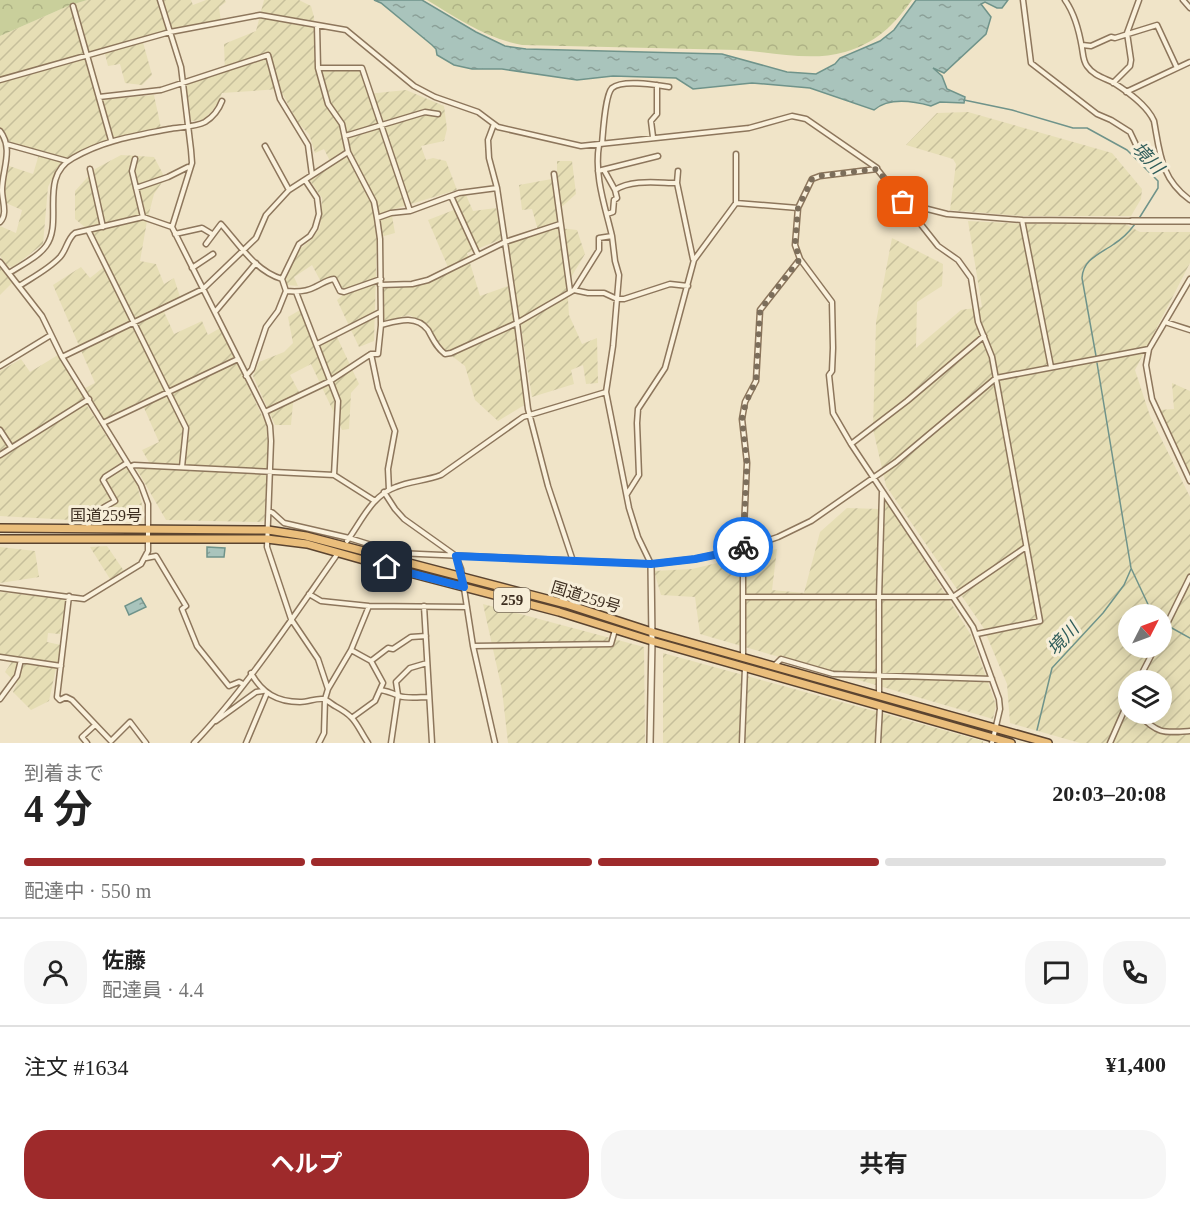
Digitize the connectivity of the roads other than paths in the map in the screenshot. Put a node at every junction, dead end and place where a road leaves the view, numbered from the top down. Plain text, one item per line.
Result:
1 (160, 0) edge
2 (1023, 0) edge
3 (1065, 0) edge
4 (1139, 0) edge
5 (1183, 0) edge
6 (73, 6) dead end
7 (1190, 8) edge
8 (317, 25) junction
9 (170, 32) junction
10 (1127, 33) junction
11 (1082, 45) junction
12 (87, 56) junction
13 (1190, 62) edge
14 (318, 68) junction
15 (1177, 68) junction
16 (0, 80) edge
17 (184, 82) junction
18 (1113, 83) junction
19 (657, 85) junction
20 (669, 87) dead end
21 (1126, 92) junction
22 (99, 97) junction
23 (222, 101) dead end
24 (438, 114) dead end
25 (494, 124) junction
26 (381, 125) junction
27 (189, 126) junction
28 (0, 131) edge
29 (345, 136) junction
30 (653, 137) junction
31 (111, 140) junction
32 (6, 144) junction
33 (601, 145) junction
34 (265, 146) dead end
35 (348, 152) junction
36 (736, 154) dead end
37 (658, 156) dead end
38 (135, 159) dead end
39 (67, 161) junction
40 (90, 168) dead end
41 (190, 168) junction
42 (603, 169) junction
43 (877, 169) junction
44 (1163, 169) junction
45 (598, 171) junction
46 (678, 171) dead end
47 (554, 174) dead end
48 (312, 175) junction
49 (305, 180) junction
50 (677, 183) junction
51 (136, 188) junction
52 (497, 188) junction
53 (289, 190) junction
54 (615, 190) junction
55 (451, 196) junction
56 (1190, 200) edge
57 (903, 202) junction
58 (736, 203) junction
59 (798, 208) junction
60 (410, 211) junction
61 (607, 214) junction
62 (143, 218) junction
63 (377, 218) junction
64 (1022, 220) junction
65 (1132, 221) joint
66 (1190, 221) edge
67 (0, 222) edge
68 (560, 224) junction
69 (103, 227) junction
70 (172, 227) junction
71 (88, 230) junction
72 (175, 234) junction
73 (212, 234) junction
74 (612, 236) junction
75 (505, 242) junction
76 (206, 244) dead end
77 (242, 250) junction
78 (213, 254) dead end
79 (478, 255) junction
80 (800, 259) junction
81 (694, 260) junction
82 (0, 262) edge
83 (256, 263) junction
84 (192, 268) junction
85 (9, 273) junction
86 (282, 279) junction
87 (381, 279) junction
88 (1190, 279) edge
89 (380, 285) junction
90 (19, 286) junction
91 (688, 286) junction
92 (203, 289) junction
93 (572, 290) junction
94 (286, 291) junction
95 (296, 292) junction
96 (617, 299) junction
97 (215, 312) junction
98 (380, 312) junction
99 (1165, 322) junction
100 (134, 323) junction
101 (517, 323) junction
102 (381, 325) junction
103 (1190, 330) edge
104 (51, 335) junction
105 (984, 336) junction
106 (317, 344) junction
107 (1149, 349) junction
108 (372, 354) junction
109 (62, 357) junction
110 (238, 358) junction
111 (0, 366) edge
112 (1051, 367) junction
113 (246, 376) junction
114 (996, 378) junction
115 (330, 381) junction
116 (169, 391) junction
117 (606, 392) junction
118 (89, 399) junction
119 (265, 412) junction
120 (529, 415) junction
121 (103, 423) junction
122 (0, 430) edge
123 (851, 444) junction
124 (11, 447) junction
125 (0, 454) edge
126 (128, 465) junction
127 (182, 467) junction
128 (270, 471) junction
129 (333, 475) junction
130 (873, 478) junction
131 (1190, 480) edge
132 (386, 491) junction
133 (882, 491) junction
134 (627, 494) junction
135 (375, 501) junction
136 (269, 511) junction
137 (0, 528) edge
138 (148, 528) junction
139 (88, 529) junction
140 (268, 530) junction
141 (148, 538) junction
142 (0, 539) edge
143 (267, 539) junction
144 (348, 540) junction
145 (1026, 548) junction
146 (743, 549) junction
147 (336, 556) dead end
148 (456, 556) junction
149 (146, 558) junction
150 (573, 561) junction
151 (651, 564) junction
152 (462, 575) junction
153 (1190, 577) edge
154 (464, 587) junction
155 (0, 588) edge
156 (309, 594) junction
157 (69, 596) junction
158 (743, 597) junction
159 (953, 597) junction
160 (879, 598) junction
161 (369, 606) junction
162 (424, 606) junction
163 (467, 607) junction
164 (1172, 613) edge
165 (291, 619) junction
166 (616, 630) junction
167 (652, 632) junction
168 (977, 634) junction
169 (426, 636) junction
170 (652, 641) junction
171 (472, 646) junction
172 (351, 650) junction
173 (0, 657) edge
174 (744, 657) junction
175 (21, 660) junction
176 (371, 661) junction
177 (427, 663) junction
178 (61, 666) junction
179 (774, 666) junction
180 (745, 668) junction
181 (252, 673) junction
182 (879, 674) junction
183 (992, 679) junction
184 (243, 684) junction
185 (328, 689) junction
186 (380, 690) junction
187 (265, 692) junction
188 (398, 695) junction
189 (879, 696) junction
190 (429, 697) junction
191 (0, 699) edge
192 (325, 699) junction
193 (880, 706) junction
194 (352, 717) junction
195 (1119, 724) edge
196 (1148, 724) edge
197 (95, 725) junction
198 (211, 725) junction
199 (995, 728) junction
200 (1190, 731) edge
201 (993, 740) edge
202 (87, 743) edge
203 (146, 743) edge
204 (194, 743) edge
205 (246, 743) edge
206 (319, 743) edge
207 (368, 743) edge
208 (391, 743) edge
209 (432, 743) edge
210 (495, 743) edge
211 (650, 743) edge
212 (742, 743) edge
213 (878, 743) edge
214 (1011, 743) edge
215 (1048, 743) edge
216 (1110, 743) edge

1 - 9 street
2 - 44 street
3 - 11 street
4 - 10 street
5 - 7 street
6 - 12 street
8 - 9 street
8 - 14 street
8 - 25 street
9 - 12 street
9 - 17 street
10 - 11 street
10 - 15 street
10 - 18 street
11 - 18 street
12 - 16 street
12 - 22 street
13 - 15 street
14 - 26 street
14 - 29 street
15 - 21 street
17 - 22 street
17 - 27 street
17 - 48 street
18 - 21 street
19 - 20 street
19 - 30 street
19 - 33 street
21 - 44 street
22 - 31 street
23 - 27 street
24 - 26 street
25 - 33 street
25 - 52 street
26 - 29 street
26 - 60 street
27 - 31 street
27 - 41 street
28 - 32 street
29 - 35 street
30 - 33 street
30 - 43 street
31 - 39 street
32 - 39 street
32 - 67 street
33 - 45 street
34 - 53 street
35 - 48 street
35 - 63 street
36 - 58 street
37 - 42 street
38 - 51 street
39 - 85 street
40 - 69 street
41 - 51 street
41 - 70 street
42 - 45 street
42 - 54 street
43 - 57 street
43 - 59 street
44 - 56 street
45 - 61 street
46 - 50 street
47 - 68 street
48 - 49 street
49 - 53 street
49 - 86 street
50 - 54 street
50 - 81 street
51 - 62 street
52 - 55 street
52 - 75 street
53 - 77 street
54 - 61 street
55 - 60 street
55 - 79 street
57 - 64 street
57 - 105 street
58 - 59 street
58 - 81 street
59 - 80 street
60 - 63 street
61 - 74 street
62 - 69 street
62 - 70 street
63 - 87 street
64 - 65 street
64 - 112 street
65 - 66 street
68 - 75 street
68 - 93 street
69 - 71 street
70 - 72 street
71 - 90 street
71 - 100 street
72 - 73 street
72 - 84 street
73 - 76 street
73 - 77 street
74 - 93 street
74 - 96 street
75 - 79 street
75 - 101 street
77 - 83 street
77 - 92 street
78 - 84 street
79 - 89 street
80 - 123 street
80 - 146 street
81 - 91 street
82 - 85 street
83 - 86 street
83 - 97 street
84 - 92 street
85 - 90 street
86 - 94 street
87 - 89 street
87 - 95 street
88 - 99 street
89 - 98 street
90 - 104 street
91 - 96 street
91 - 134 street
92 - 97 street
92 - 100 street
93 - 96 street
93 - 101 street
94 - 95 street
94 - 113 street
95 - 106 street
96 - 117 street
97 - 110 street
98 - 102 street
98 - 106 street
99 - 103 street
99 - 107 street
100 - 109 street
100 - 116 street
101 - 102 street
101 - 120 street
102 - 108 street
104 - 109 street
104 - 111 street
105 - 114 street
105 - 123 street
106 - 115 street
107 - 112 street
107 - 131 street
108 - 115 street
108 - 132 street
109 - 118 street
110 - 113 street
110 - 116 street
112 - 114 street
113 - 119 street
114 - 130 street
114 - 145 street
115 - 119 street
115 - 129 street
116 - 121 street
116 - 127 street
117 - 120 street
117 - 134 street
118 - 121 street
118 - 124 street
119 - 128 street
120 - 132 street
120 - 150 street
121 - 126 street
122 - 124 street
123 - 130 street
124 - 125 street
126 - 127 street
126 - 138 street
126 - 139 street
127 - 128 street
128 - 129 street
128 - 136 street
129 - 135 street
130 - 133 street
130 - 146 street
132 - 135 street
132 - 148 street
133 - 159 street
133 - 160 street
134 - 151 street
135 - 144 street
136 - 140 street
136 - 144 street
137 - 139 highway, 国道259号 / 259
138 - 139 highway, 国道259号 / 259
138 - 140 highway, 国道259号 / 259
138 - 141 street
140 - 143 street
140 - 152 highway, 国道259号 / 259
141 - 142 highway, 国道259号 / 259
141 - 143 highway, 国道259号 / 259
141 - 149 street
143 - 154 highway, 国道259号 / 259
143 - 165 street
144 - 148 street
145 - 159 street
145 - 168 street
146 - 151 street
146 - 158 street
147 - 156 street
148 - 150 street
148 - 152 street
149 - 157 street
149 - 184 street
150 - 151 street
151 - 167 street
152 - 154 street
152 - 167 highway, 国道259号 / 259
153 - 164 street
154 - 163 street
154 - 166 highway, 国道259号 / 259
155 - 157 street
156 - 161 street
156 - 165 street
157 - 178 street
158 - 160 street
158 - 174 street
159 - 160 street
159 - 168 street
160 - 182 street
161 - 162 street
161 - 172 street
162 - 163 street
162 - 169 street
163 - 171 street
165 - 181 street
165 - 185 street
166 - 170 highway, 国道259号 / 259
166 - 171 street
167 - 170 street
167 - 174 highway, 国道259号 / 259
168 - 183 street
169 - 176 street
169 - 177 street
170 - 180 highway, 国道259号 / 259
170 - 211 street
171 - 210 street
172 - 176 street
172 - 185 street
173 - 175 street
174 - 179 highway, 国道259号 / 259
175 - 178 street
175 - 191 street
176 - 186 street
177 - 188 street
177 - 190 street
178 - 197 street
179 - 182 street
179 - 189 highway, 国道259号 / 259
180 - 193 highway, 国道259号 / 259
180 - 212 street
181 - 184 street
181 - 187 street
182 - 183 street
182 - 189 street
183 - 199 street
184 - 198 street
185 - 192 street
186 - 188 street
186 - 194 street
187 - 192 street
187 - 198 street
187 - 205 street
188 - 190 street
188 - 208 street
189 - 199 highway, 国道259号 / 259
190 - 209 street
192 - 194 street
192 - 206 street
193 - 201 highway, 国道259号 / 259
193 - 213 street
194 - 207 street
195 - 216 street
196 - 200 street
197 - 202 street
197 - 203 street
198 - 204 street
199 - 201 street
199 - 215 highway, 国道259号 / 259
201 - 214 highway, 国道259号 / 259

